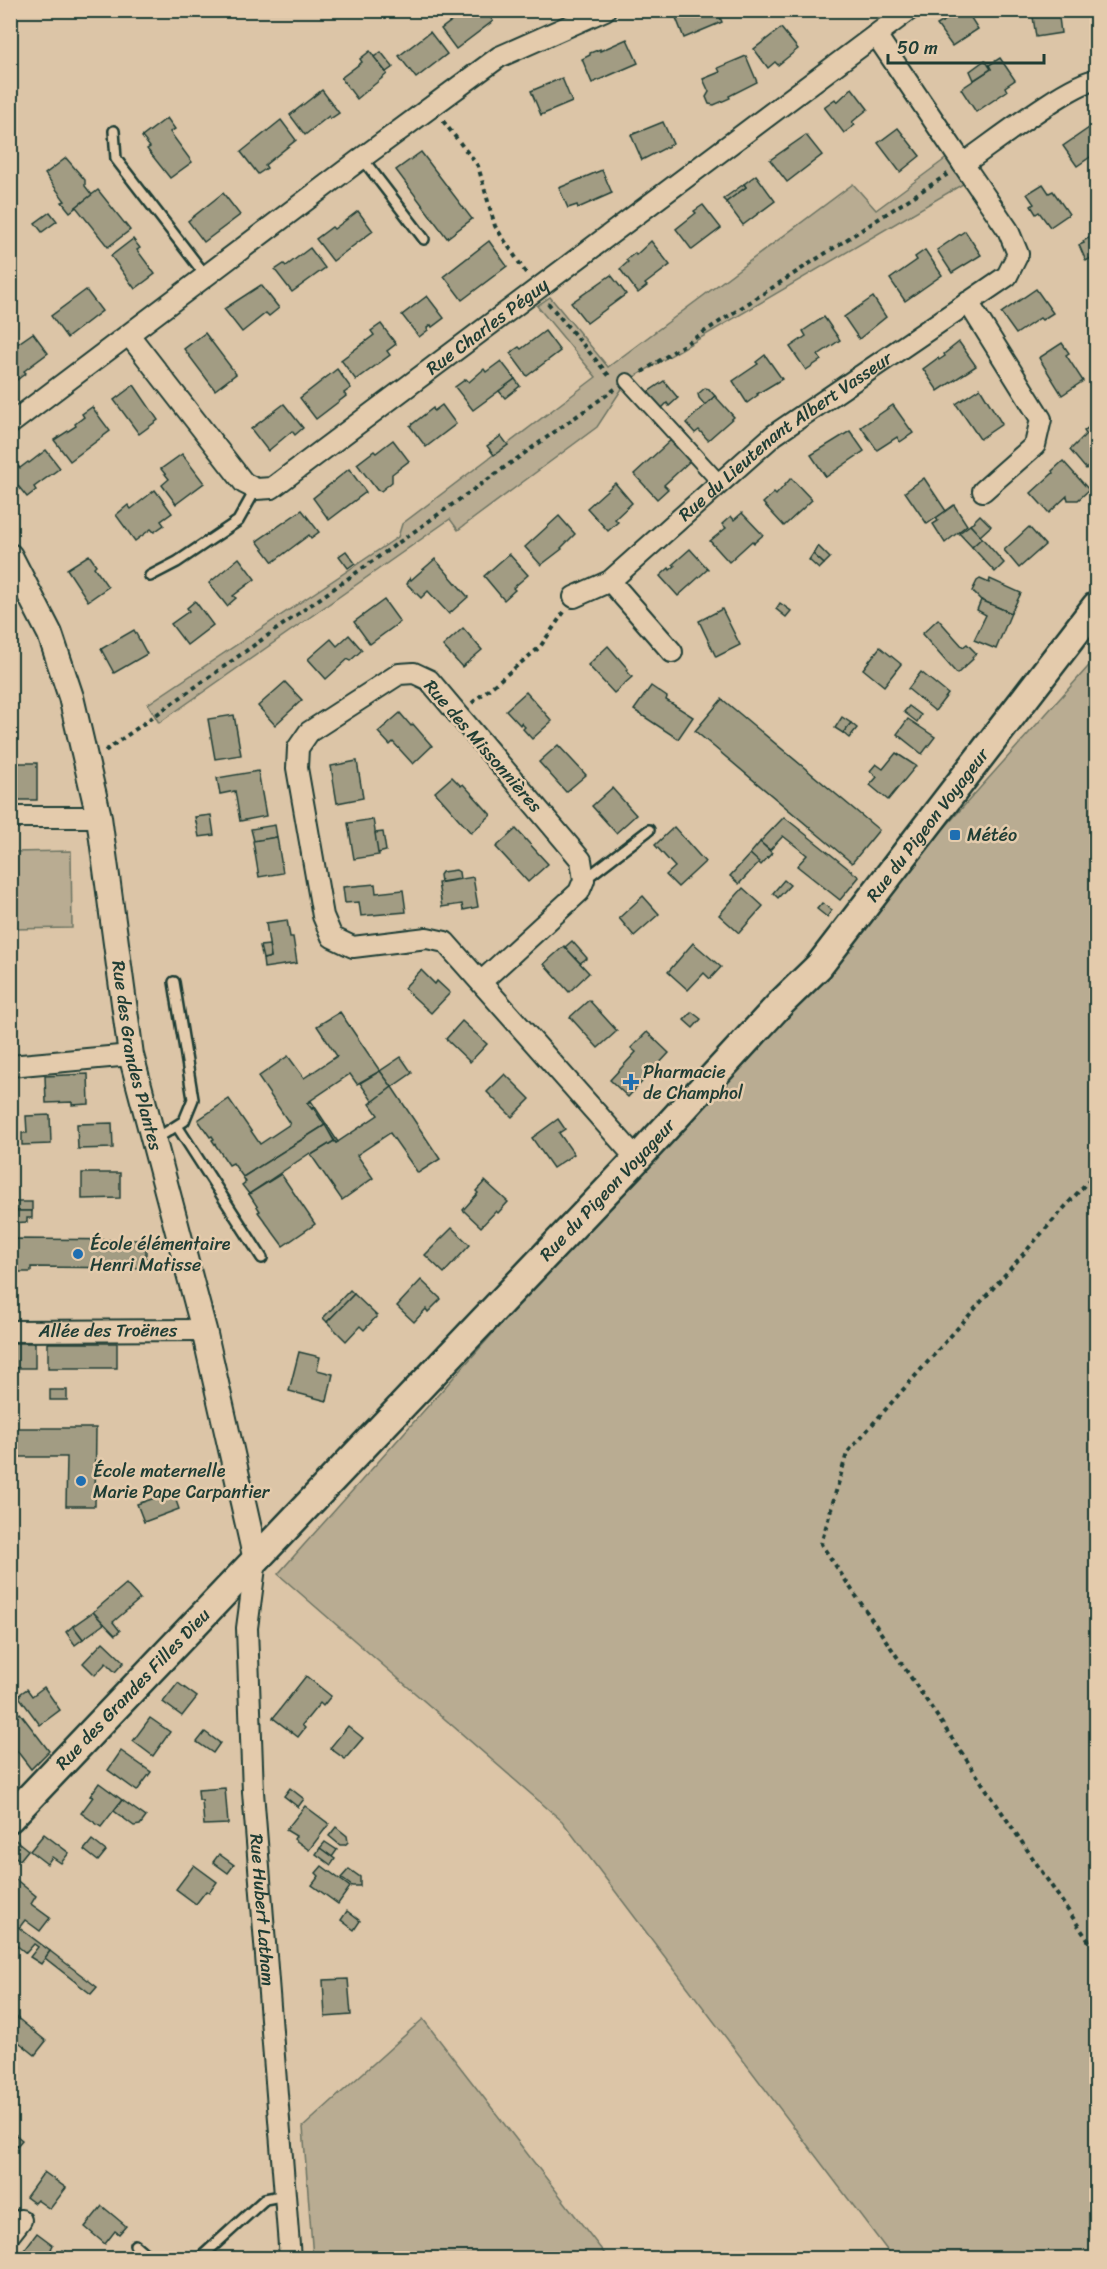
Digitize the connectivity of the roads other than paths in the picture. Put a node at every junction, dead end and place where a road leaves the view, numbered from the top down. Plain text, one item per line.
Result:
1 (605, 10) edge
2 (909, 10) edge
3 (876, 35) junction
4 (1096, 80) edge
5 (114, 131) dead end
6 (362, 158) junction
7 (963, 164) junction
8 (424, 239) dead end
9 (206, 276) junction
10 (968, 302) junction
11 (129, 335) junction
12 (627, 381) road end
13 (10, 424) edge
14 (720, 483) junction
15 (256, 489) junction
16 (983, 490) dead end
17 (10, 556) edge
18 (150, 576) dead end
19 (610, 581) junction
20 (574, 597) road end
21 (1096, 606) edge
22 (672, 652) dead end
23 (10, 817) edge
24 (99, 817) junction
25 (649, 830) dead end
26 (584, 880) junction
27 (174, 982) dead end
28 (481, 982) junction
29 (131, 1055) junction
30 (10, 1066) edge
31 (177, 1126) junction
32 (154, 1140) junction
33 (637, 1159) junction
34 (262, 1258) dead end
35 (204, 1330) junction
36 (10, 1331) edge
37 (256, 1560) junction
38 (14, 1809) edge
39 (286, 2194) junction
40 (135, 2245) dead end
41 (150, 2259) edge
42 (200, 2259) edge
43 (290, 2259) edge

1 - 6 street
2 - 3 street, Rue Charles Péguy
3 - 7 street
3 - 15 street, Rue Charles Péguy
4 - 7 street
5 - 9 lane
6 - 8 lane
6 - 9 street
7 - 10 street, Rue du Lieutenant Albert Vasseur
9 - 11 street
10 - 14 street, Rue du Lieutenant Albert Vasseur
10 - 16 street
11 - 13 street
11 - 15 street
12 - 14 street
14 - 19 street, Rue du Lieutenant Albert Vasseur
15 - 18 lane
17 - 24 street, Rue des Grandes Plantes
19 - 20 street, Rue du Lieutenant Albert Vasseur
19 - 22 street
21 - 33 main road, Rue du Pigeon Voyageur
23 - 24 street
24 - 29 street, Rue des Grandes Plantes
25 - 26 lane
26 - 28 street
26 - 28 street, Rue des Missonnières
27 - 31 lane
28 - 33 street, Rue des Missonnières
29 - 30 street
29 - 32 street, Rue des Grandes Plantes
31 - 32 lane
31 - 34 lane
32 - 35 street, Rue des Grandes Plantes
33 - 37 main road, Rue du Pigeon Voyageur
35 - 36 street, Allée des Troënes
35 - 37 street, Rue des Grandes Plantes
37 - 38 main road, Rue des Grandes Filles Dieu
37 - 39 street, Rue Hubert Latham
39 - 42 lane
39 - 43 street, Rue Hubert Latham
40 - 41 lane

